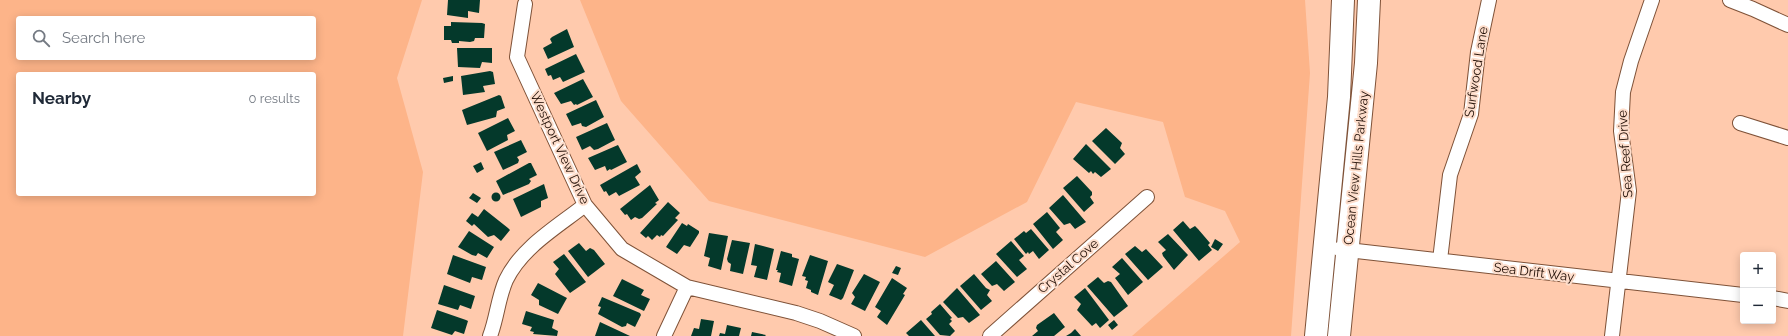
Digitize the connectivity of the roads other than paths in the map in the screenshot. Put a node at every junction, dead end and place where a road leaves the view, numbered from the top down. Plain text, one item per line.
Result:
1 (1343, 0) edge
2 (1369, 0) edge
3 (1488, 0) edge
4 (1652, 0) edge
5 (1730, 0) edge
6 (525, 4) dead end
7 (1788, 25) edge
8 (1740, 123) dead end
9 (1788, 138) edge
10 (1147, 197) dead end
11 (585, 205) junction
12 (1325, 246) junction
13 (1348, 250) junction
14 (1440, 260) junction
15 (1619, 282) junction
16 (687, 287) junction
17 (1740, 295) edge
18 (1776, 299) edge
19 (1788, 301) edge
20 (992, 335) edge
21 (490, 336) edge
22 (664, 336) edge
23 (854, 336) edge
24 (1316, 336) edge
25 (1339, 336) edge
26 (1612, 336) edge

1 - 12 main road, Ocean View Hills Parkway
2 - 13 main road, Ocean View Hills Parkway
3 - 14 street, Surfwood Lane
4 - 15 street, Sea Reef Drive
5 - 7 street
6 - 11 street, Westport View Drive
8 - 9 street
10 - 20 street, Crystal Cove
11 - 16 street, Westport View Drive
11 - 21 street
12 - 13 street, Sea Drift Way
12 - 24 main road, Ocean View Hills Parkway
13 - 14 street, Sea Drift Way
13 - 25 main road, Ocean View Hills Parkway
14 - 15 street, Sea Drift Way
15 - 17 street, Sea Drift Way
15 - 26 street, Sea Reef Drive
16 - 22 street
16 - 23 street, Westport View Drive
18 - 19 street

